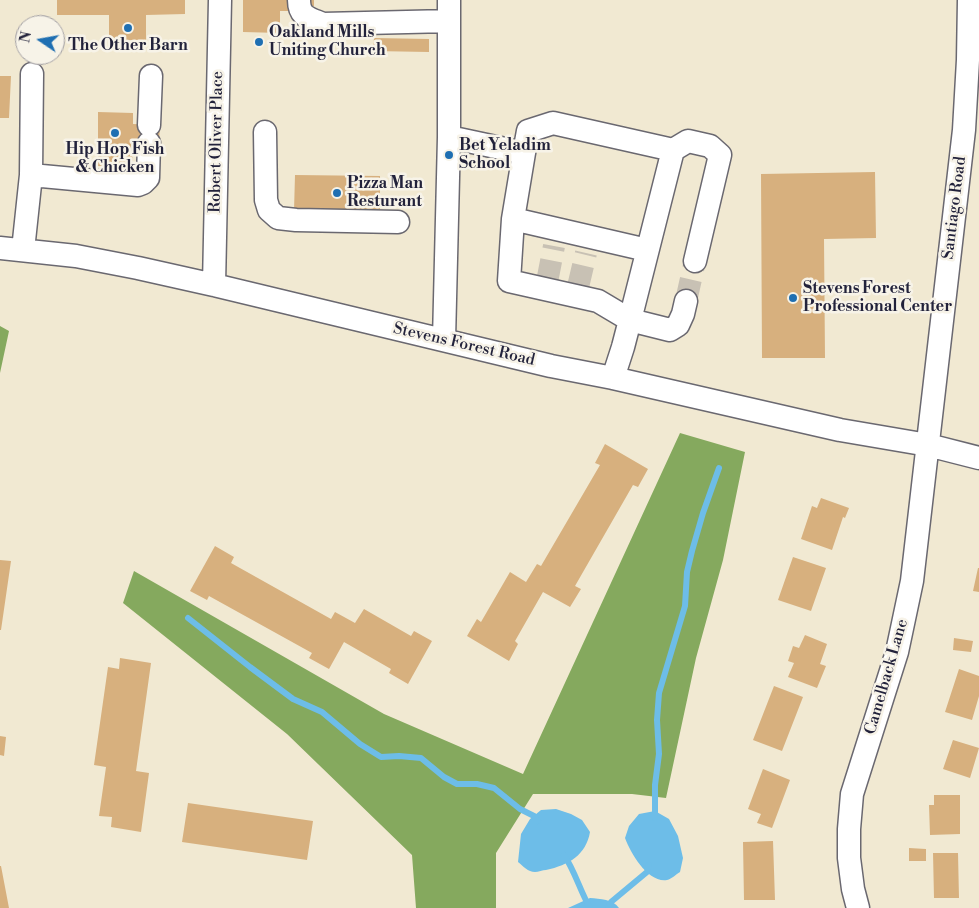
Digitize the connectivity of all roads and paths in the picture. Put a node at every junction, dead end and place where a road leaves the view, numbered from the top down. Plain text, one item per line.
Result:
1 (220, 0) edge
2 (299, 0) edge
3 (969, 0) edge
4 (449, 10) edge
5 (32, 74) dead end
6 (151, 76) dead end
7 (265, 132) dead end
8 (449, 136) junction
9 (673, 150) junction
10 (524, 153) junction
11 (969, 173) edge
12 (31, 175) junction
13 (513, 219) junction
14 (398, 222) dead end
15 (0, 248) edge
16 (23, 250) junction
17 (647, 250) junction
18 (695, 261) tunnel mouth
19 (214, 285) junction
20 (686, 300) tunnel mouth
21 (630, 320) junction
22 (444, 340) junction
23 (613, 378) junction
24 (979, 444) edge
25 (928, 445) junction
26 (979, 458) edge
27 (858, 908) edge

1 - 19 street, Robert Oliver Place
2 - 4 street
3 - 11 street, Santiago Road
4 - 8 street
5 - 12 street
6 - 12 street
7 - 14 street
8 - 10 street
8 - 22 street
9 - 10 street
9 - 17 street
9 - 18 street
10 - 13 street
11 - 25 street, Santiago Road
12 - 16 street
13 - 17 street
13 - 21 street
15 - 16 street, Stevens Forest Road
16 - 19 street, Stevens Forest Road
17 - 21 street
19 - 22 street, Stevens Forest Road
20 - 21 street
21 - 23 street
22 - 23 street, Stevens Forest Road
23 - 25 street, Stevens Forest Road
24 - 25 street, Stevens Forest Road
25 - 26 street, Stevens Forest Road
25 - 27 street, Camelback Lane

